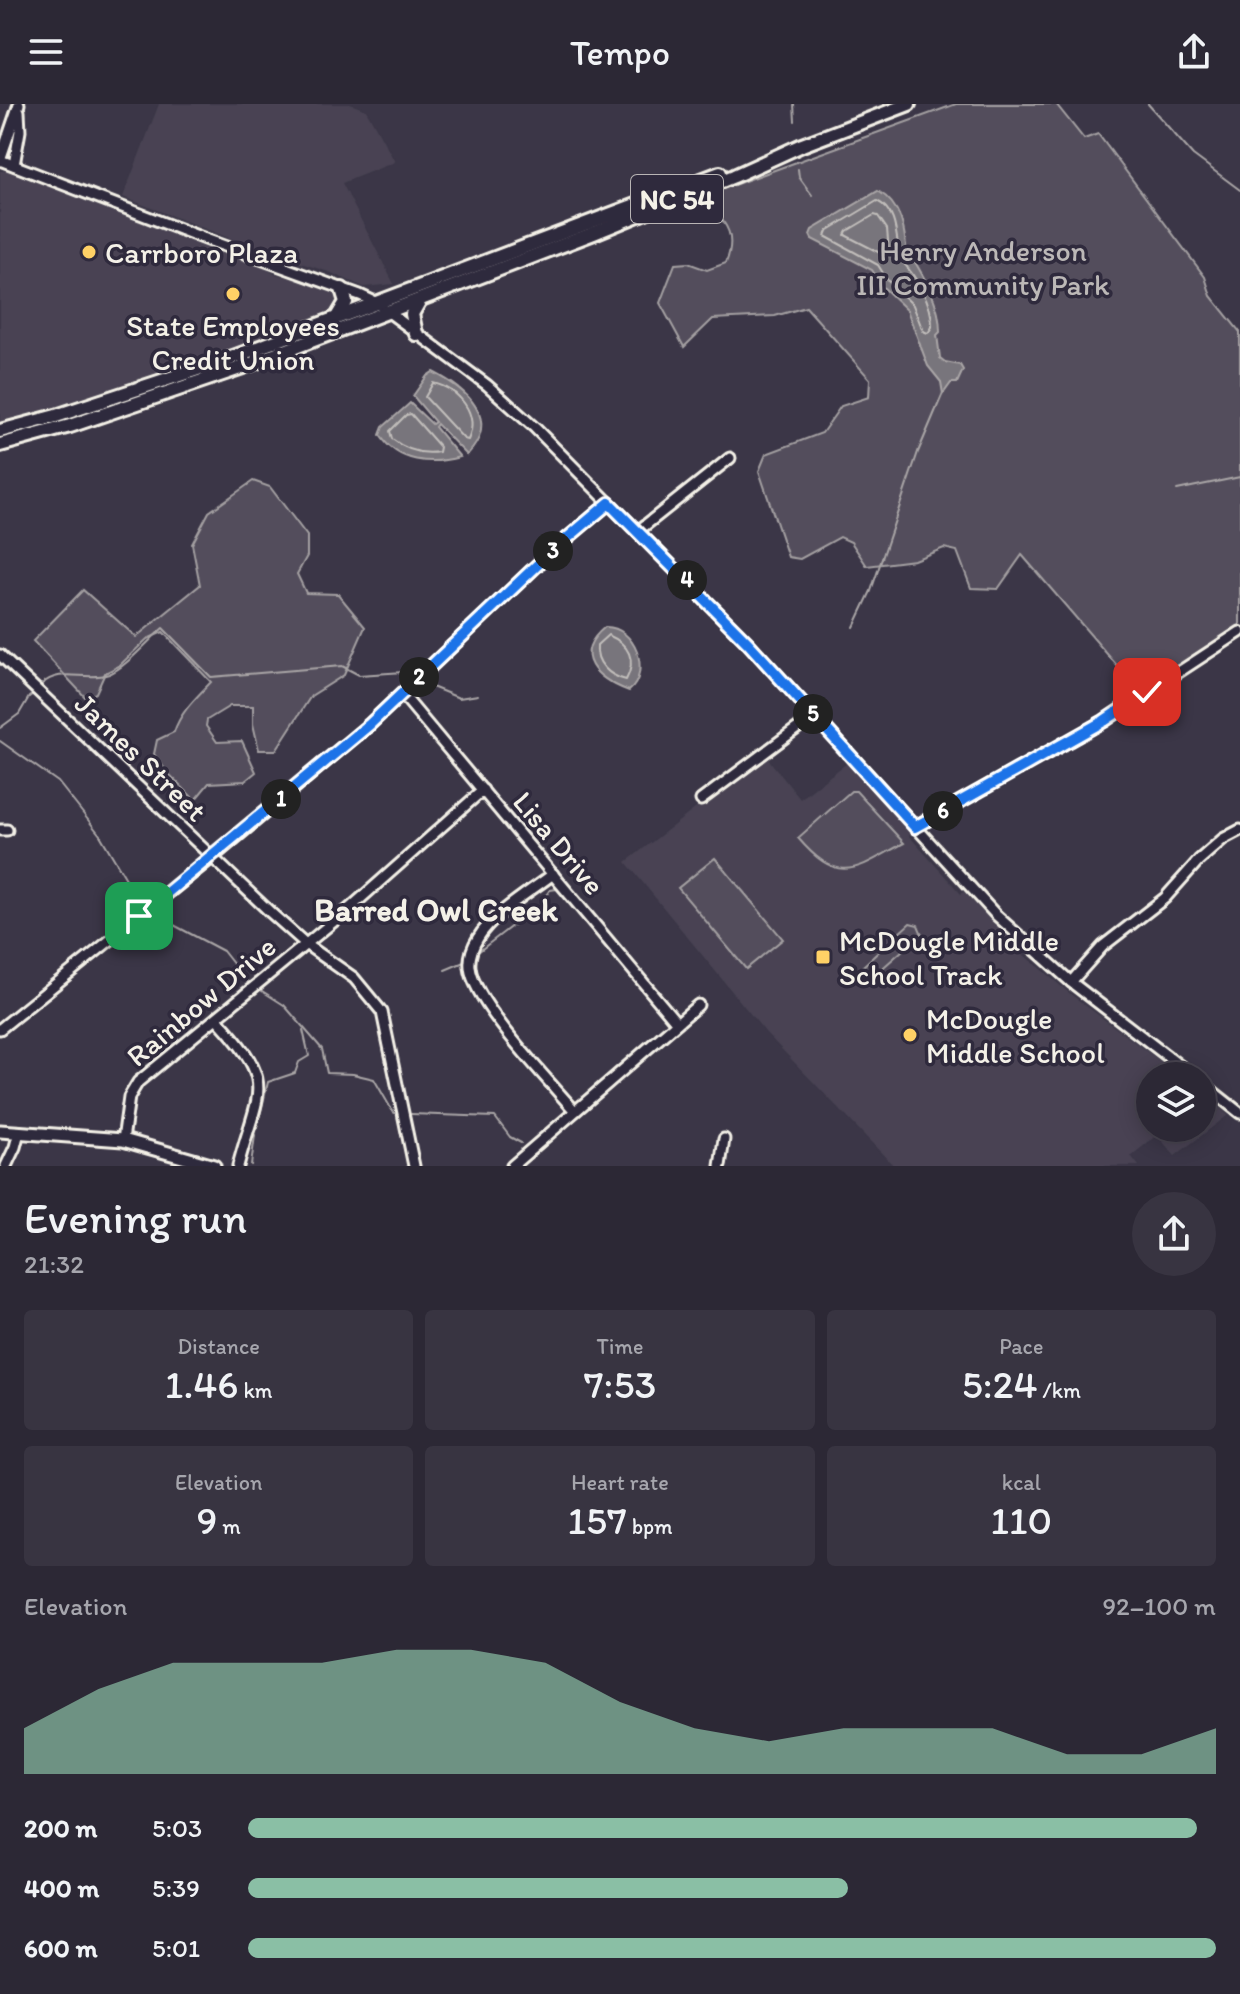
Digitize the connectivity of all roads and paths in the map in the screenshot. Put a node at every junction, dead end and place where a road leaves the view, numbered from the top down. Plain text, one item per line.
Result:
1 (909, 104) edge
2 (18, 106) edge
3 (802, 145) junction
4 (0, 160) edge
5 (14, 165) junction
6 (342, 289) junction
7 (421, 299) junction
8 (375, 302) junction
9 (386, 313) junction
10 (337, 317) junction
11 (416, 334) junction
12 (0, 431) edge
13 (0, 445) edge
14 (730, 458) dead end
15 (609, 503) junction
16 (638, 531) junction
17 (1240, 632) edge
18 (0, 655) edge
19 (402, 694) junction
20 (815, 715) junction
21 (483, 790) junction
22 (701, 800) dead end
23 (915, 827) junction
24 (1240, 830) edge
25 (212, 858) junction
26 (553, 874) junction
27 (307, 945) junction
28 (1071, 982) junction
29 (698, 1005) dead end
30 (217, 1019) junction
31 (677, 1023) junction
32 (0, 1029) edge
33 (1175, 1062) edge
34 (1216, 1094) edge
35 (575, 1111) junction
36 (1240, 1113) edge
37 (0, 1131) edge
38 (19, 1132) junction
39 (724, 1139) dead end
40 (123, 1140) junction
41 (6, 1166) edge
42 (214, 1166) edge
43 (238, 1166) edge
44 (414, 1166) edge
45 (512, 1166) edge
46 (720, 1166) edge

1 - 3 highway, NC 54
2 - 4 street
2 - 5 street
3 - 7 highway, NC 54
3 - 8 highway, NC 54
4 - 5 street
5 - 6 street
6 - 8 street
6 - 10 highway
7 - 9 highway, NC 54
7 - 11 highway
8 - 9 street
8 - 10 highway, NC 54
9 - 11 street
9 - 13 highway, NC 54
10 - 12 highway, NC 54
11 - 15 street
14 - 16 street
15 - 16 street
15 - 19 street
16 - 20 street
17 - 23 street
18 - 25 street, James Street
19 - 21 street, Lisa Drive
19 - 25 street
20 - 22 street
20 - 23 street
21 - 26 street, Lisa Drive
21 - 27 street, Rainbow Drive
23 - 28 street
24 - 28 street
25 - 27 street, James Street
25 - 32 street
26 - 31 street, Lisa Drive
26 - 35 street
27 - 30 street, Rainbow Drive
27 - 44 street, James Street
28 - 33 street
29 - 31 street
30 - 40 street, Rainbow Drive
30 - 43 street
31 - 35 street
34 - 36 street
35 - 45 street
37 - 38 main road
38 - 40 main road
38 - 41 street
39 - 46 street
40 - 42 main road

